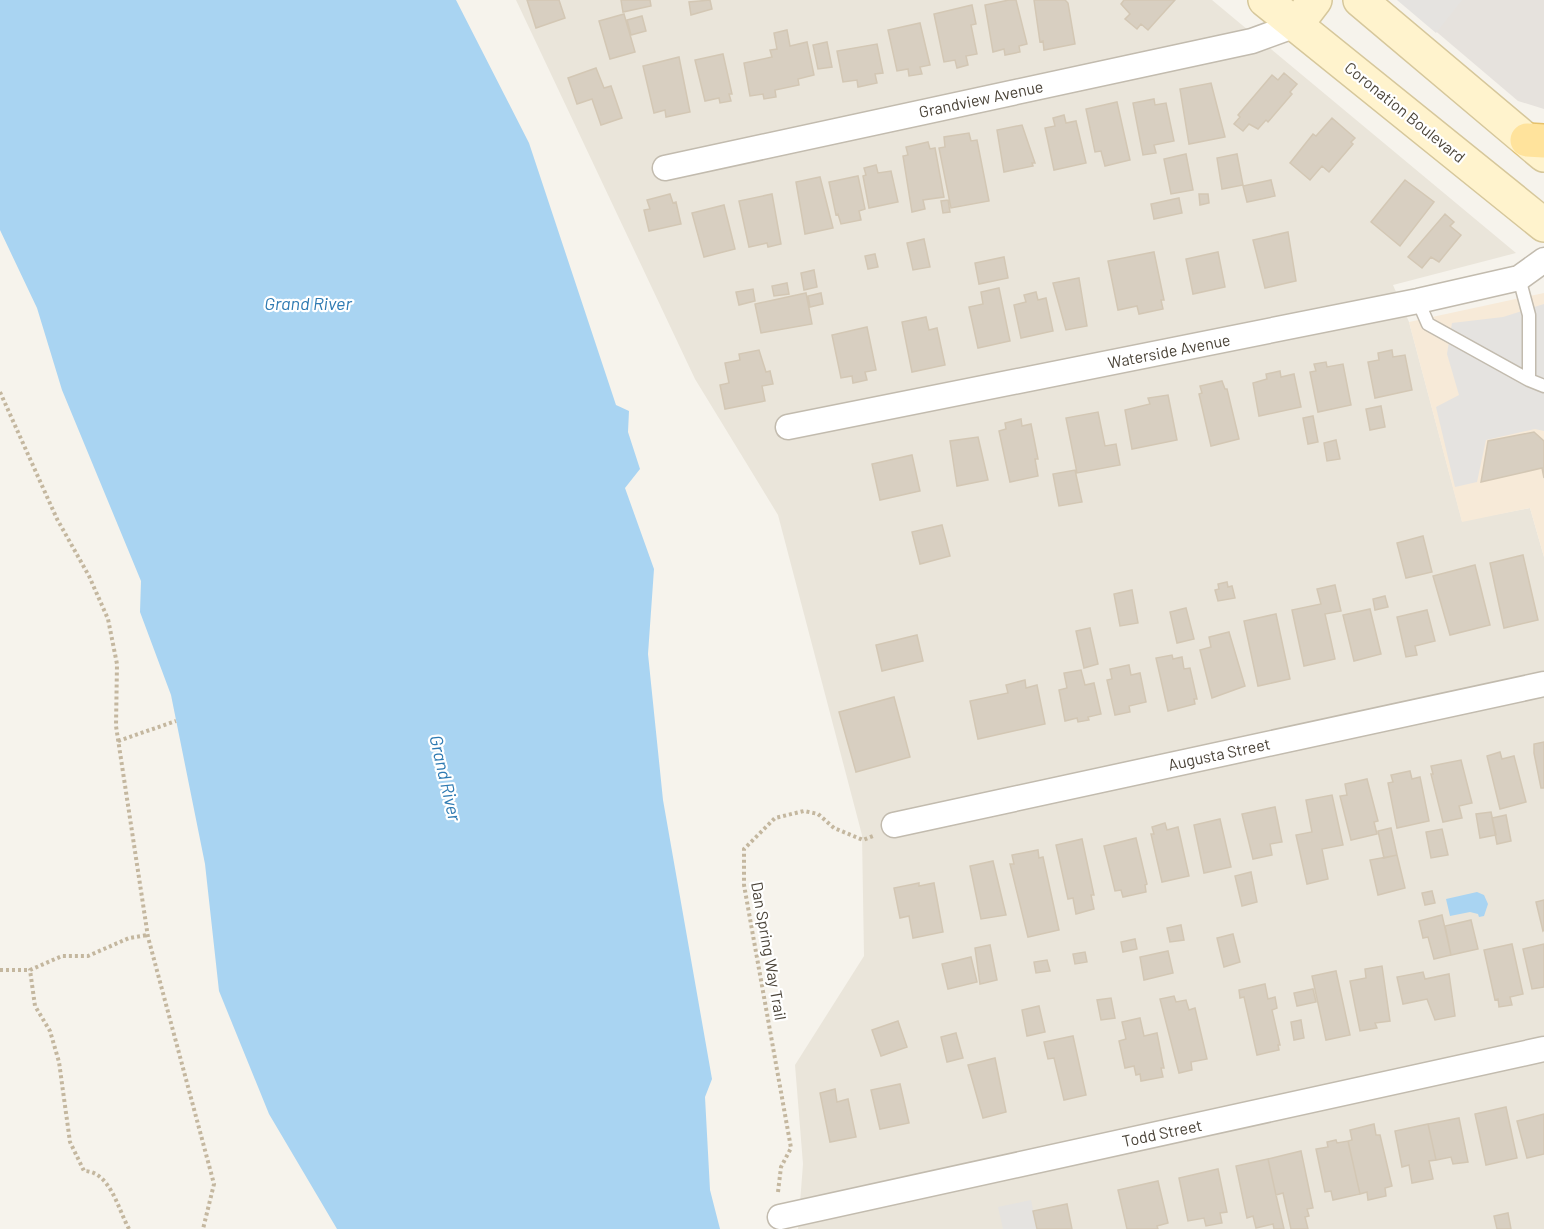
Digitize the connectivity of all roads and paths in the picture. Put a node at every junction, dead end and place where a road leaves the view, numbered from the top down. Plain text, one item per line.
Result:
1 (1265, 0) edge
2 (1315, 0) edge
3 (1360, 0) edge
4 (1296, 26) junction
5 (1538, 145) edge
6 (665, 168) dead end
7 (1544, 225) edge
8 (1544, 261) edge
9 (1519, 278) junction
10 (1418, 301) junction
11 (1529, 380) junction
12 (1544, 386) edge
13 (0, 392) edge
14 (788, 427) dead end
15 (1544, 684) edge
16 (176, 721) dead end
17 (118, 741) junction
18 (894, 825) joint
19 (148, 935) junction
20 (0, 970) edge
21 (30, 970) junction
22 (1544, 1049) edge
23 (780, 1217) joint
24 (129, 1229) edge
25 (203, 1229) edge

1 - 4 main road, Coronation Boulevard
2 - 4 main road
3 - 5 main road
4 - 6 street, Grandview Avenue
4 - 7 main road, Coronation Boulevard
8 - 9 street, Waterside Avenue
9 - 10 street, Waterside Avenue
9 - 11 lane
10 - 11 lane
10 - 14 street, Waterside Avenue
11 - 12 lane
13 - 17 path
15 - 18 street, Augusta Street
16 - 17 path
17 - 19 path
18 - 23 path, Dan Spring Way Trail
19 - 21 path
19 - 25 path
20 - 21 path
21 - 24 path
22 - 23 street, Todd Street

